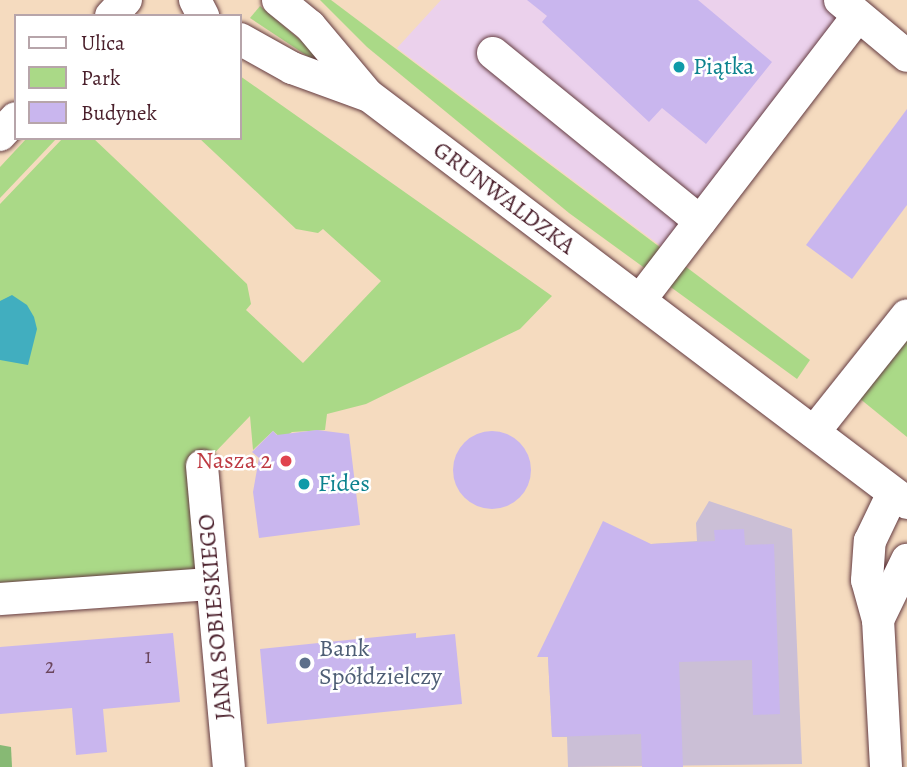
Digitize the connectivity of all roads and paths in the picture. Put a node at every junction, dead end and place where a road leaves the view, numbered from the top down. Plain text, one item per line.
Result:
1 (126, 0) edge
2 (278, 0) edge
3 (849, 8) edge
4 (113, 14) edge
5 (242, 40) edge
6 (493, 52) dead end
7 (907, 56) edge
8 (368, 95) junction
9 (14, 120) edge
10 (0, 135) edge
11 (700, 221) junction
12 (640, 300) junction
13 (907, 316) edge
14 (814, 432) junction
15 (202, 466) dead end
16 (900, 498) edge
17 (907, 560) edge
18 (211, 584) junction
19 (900, 589) edge
20 (0, 599) edge
21 (878, 621) junction
22 (229, 767) edge
23 (886, 767) edge

1 - 4 street
2 - 8 street, GRUNWALDZKA
3 - 7 street
3 - 11 street
5 - 8 street, GRUNWALDZKA
6 - 11 street
8 - 12 street, GRUNWALDZKA
9 - 10 street
11 - 12 street
12 - 14 street, GRUNWALDZKA
13 - 14 street
14 - 16 street, GRUNWALDZKA
15 - 18 street, JANA SOBIESKIEGO
16 - 21 street
17 - 19 street
18 - 20 street
18 - 22 street, JANA SOBIESKIEGO
19 - 21 street
21 - 23 street

